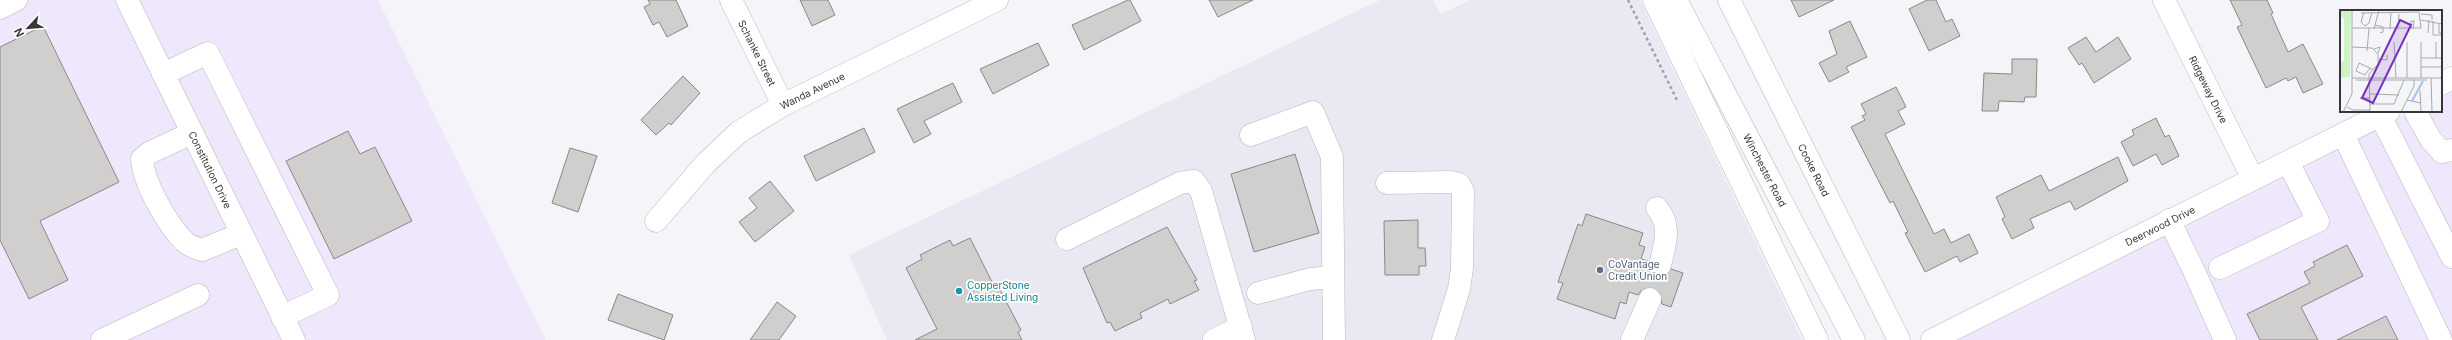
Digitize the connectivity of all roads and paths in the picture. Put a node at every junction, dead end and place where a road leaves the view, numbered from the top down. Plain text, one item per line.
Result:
1 (16, 0) edge
2 (127, 0) edge
3 (731, 0) edge
4 (997, 0) edge
5 (1654, 0) edge
6 (1676, 0) edge
7 (1729, 0) edge
8 (2164, 0) edge
9 (0, 8) edge
10 (163, 74) junction
11 (2452, 78) edge
12 (2442, 83) edge
13 (783, 105) junction
14 (2416, 112) edge
15 (2385, 113) edge
16 (192, 133) junction
17 (2343, 134) junction
18 (1251, 135) dead end
19 (2452, 150) edge
20 (2288, 162) junction
21 (2253, 179) junction
22 (1387, 183) dead end
23 (1657, 208) dead end
24 (2169, 220) junction
25 (656, 221) dead end
26 (242, 234) junction
27 (1067, 239) dead end
28 (2452, 257) edge
29 (1660, 265) tunnel mouth
30 (2220, 268) dead end
31 (1333, 277) junction
32 (1258, 293) dead end
33 (198, 295) dead end
34 (1650, 300) tunnel mouth
35 (282, 317) junction
36 (1242, 334) edge
37 (102, 340) edge
38 (294, 340) edge
39 (1214, 340) edge
40 (1334, 340) edge
41 (1443, 340) edge
42 (1632, 340) edge
43 (1817, 340) edge
44 (1854, 340) edge
45 (1899, 340) edge
46 (1932, 340) edge
47 (2224, 340) edge
48 (2441, 340) edge

1 - 9 street
2 - 10 street, Constitution Drive
3 - 13 street, Schanke Street
4 - 13 street, Wanda Avenue
5 - 43 street
6 - 44 street, Winchester Road
7 - 45 street, Cooke Road
8 - 21 street, Ridgeway Drive
10 - 16 street, Constitution Drive
10 - 35 street
11 - 12 street
13 - 25 street, Wanda Avenue
14 - 19 street
15 - 17 street, Deerwood Drive
15 - 28 street
16 - 26 street, Constitution Drive
16 - 26 street
17 - 20 street, Deerwood Drive
17 - 48 street
18 - 31 street
20 - 21 street, Deerwood Drive
20 - 30 street
21 - 24 street, Deerwood Drive
22 - 41 street
23 - 29 street
24 - 46 street, Deerwood Drive
24 - 47 street
26 - 35 street, Constitution Drive
27 - 36 street
31 - 32 street
31 - 40 street
33 - 37 street
34 - 42 street
35 - 38 street, Constitution Drive
36 - 39 street

